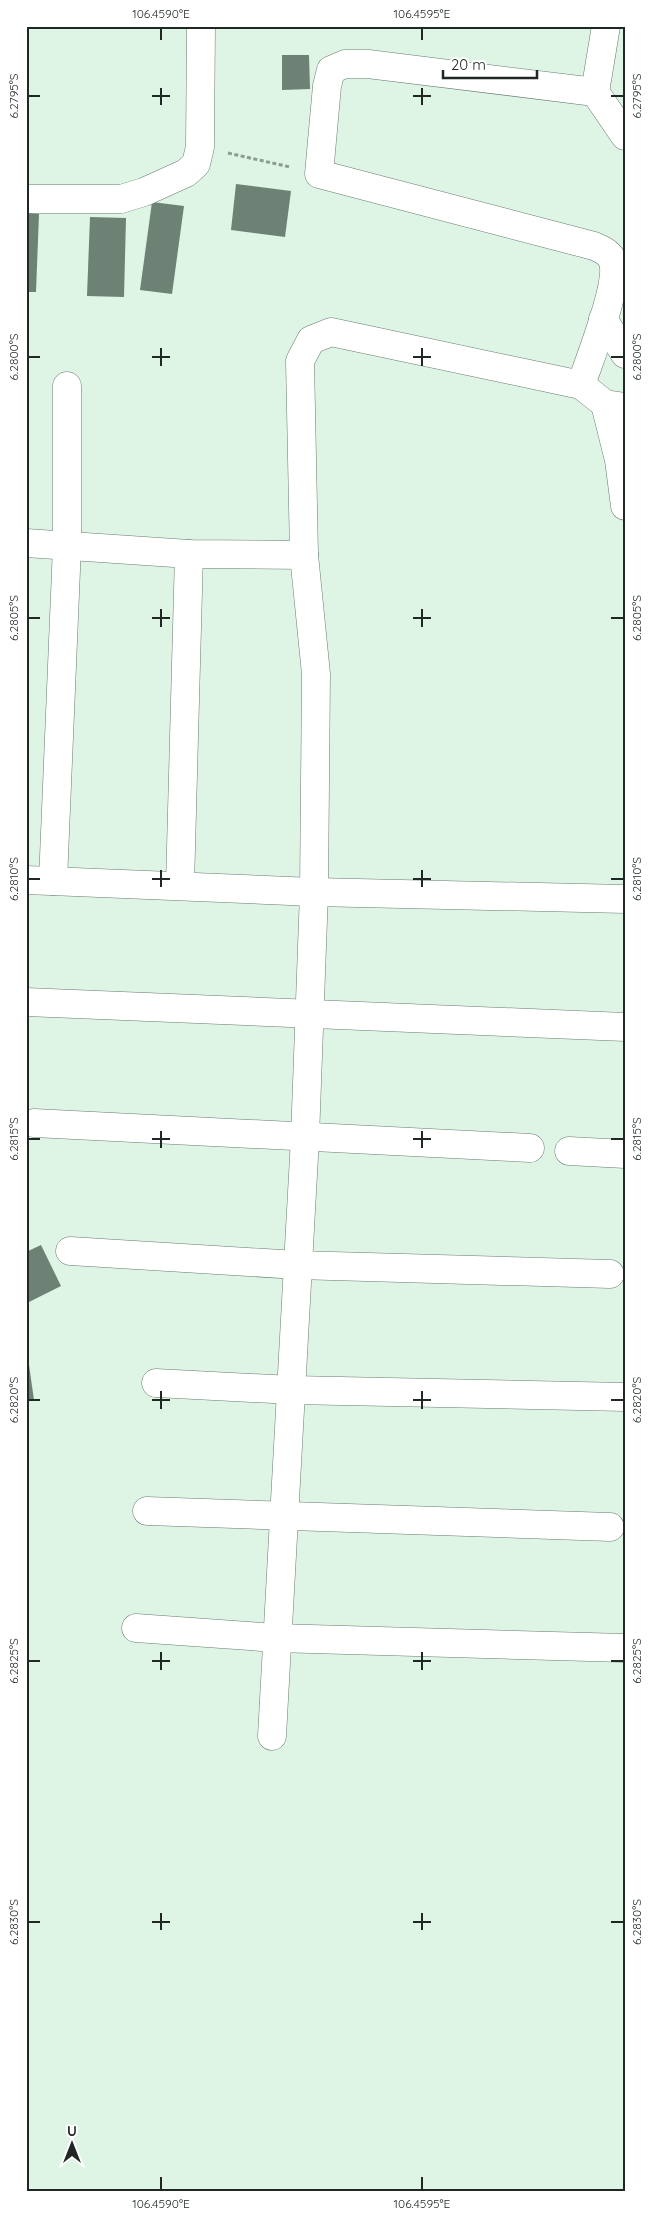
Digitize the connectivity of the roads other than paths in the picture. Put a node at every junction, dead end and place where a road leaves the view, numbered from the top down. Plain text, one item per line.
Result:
1 (201, 26) edge
2 (606, 26) edge
3 (595, 92) junction
4 (625, 136) edge
5 (26, 199) edge
6 (603, 318) junction
7 (625, 354) edge
8 (581, 385) junction
9 (67, 386) dead end
10 (615, 406) edge
11 (625, 506) edge
12 (26, 544) edge
13 (67, 546) junction
14 (189, 554) junction
15 (304, 555) junction
16 (39, 881) edge
17 (180, 885) junction
18 (314, 892) junction
19 (625, 899) edge
20 (26, 1002) edge
21 (308, 1014) junction
22 (625, 1028) edge
23 (34, 1123) dead end
24 (305, 1138) junction
25 (530, 1148) dead end
26 (569, 1151) dead end
27 (625, 1154) edge
28 (70, 1252) dead end
29 (297, 1265) junction
30 (610, 1274) dead end
31 (156, 1383) dead end
32 (292, 1390) junction
33 (625, 1397) edge
34 (147, 1511) dead end
35 (283, 1517) junction
36 (610, 1527) dead end
37 (136, 1628) dead end
38 (276, 1638) junction
39 (625, 1648) edge
40 (272, 1736) dead end

1 - 5 street
2 - 3 street
3 - 4 street
3 - 6 street
6 - 7 street
6 - 8 street
8 - 10 street
8 - 15 street
9 - 13 street
10 - 11 street
12 - 13 street
13 - 14 street
13 - 16 street
14 - 15 street
14 - 17 street
15 - 18 street
16 - 17 street
17 - 18 street
18 - 19 street
18 - 21 street
20 - 21 street
21 - 22 street
21 - 24 street
23 - 24 street
24 - 25 street
24 - 29 street
26 - 27 street
28 - 29 street
29 - 30 street
29 - 32 street
31 - 32 street
32 - 33 street
32 - 35 street
34 - 35 street
35 - 36 street
35 - 38 street
37 - 38 street
38 - 39 street
38 - 40 street

